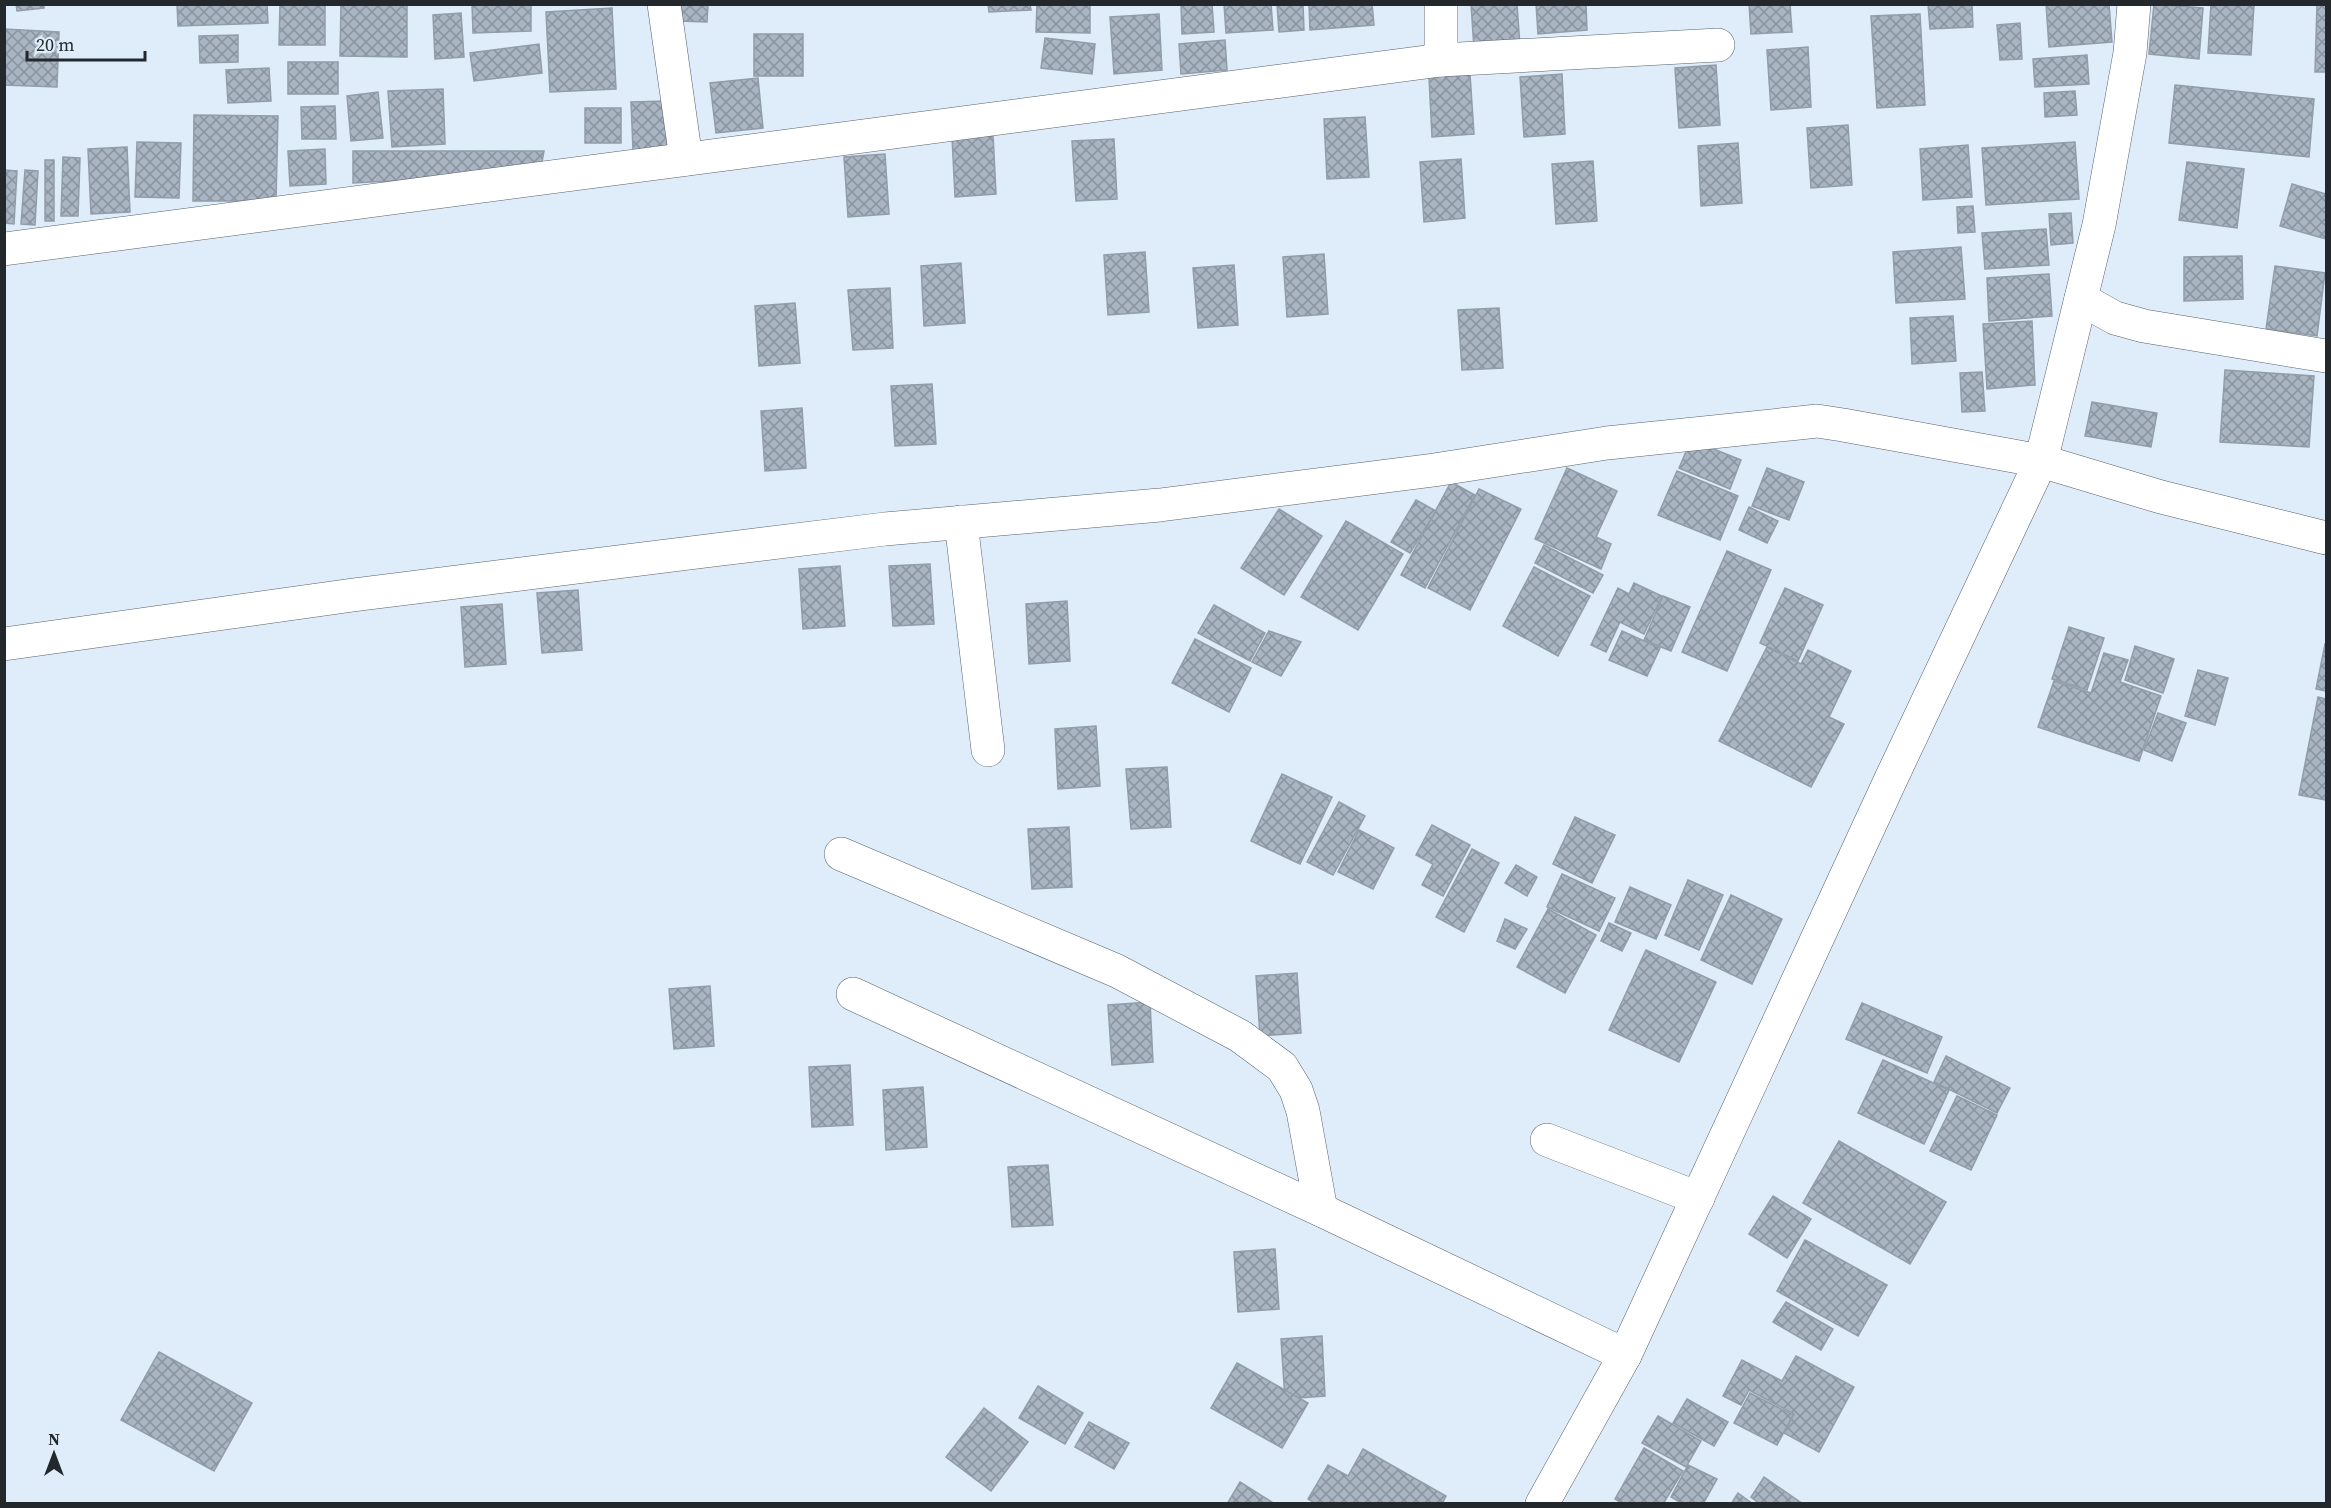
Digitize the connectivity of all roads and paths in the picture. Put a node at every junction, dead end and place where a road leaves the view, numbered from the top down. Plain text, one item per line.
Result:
1 (664, 4) edge
2 (1440, 4) edge
3 (2134, 4) edge
4 (1718, 45) dead end
5 (1441, 60) junction
6 (686, 159) junction
7 (4, 249) edge
8 (2081, 299) junction
9 (2326, 356) edge
10 (2040, 461) junction
11 (961, 522) junction
12 (2326, 538) edge
13 (4, 644) edge
14 (988, 750) dead end
15 (842, 854) dead end
16 (854, 994) dead end
17 (1547, 1140) dead end
18 (1698, 1198) junction
19 (1321, 1210) junction
20 (1625, 1355) junction
21 (1542, 1503) edge

1 - 6 street
2 - 5 street
3 - 8 street
4 - 5 street
5 - 6 street
6 - 7 street
8 - 9 street
8 - 10 street
10 - 11 street
10 - 12 street
10 - 18 street
11 - 13 street
11 - 14 street
15 - 19 street
16 - 19 street
17 - 18 street
18 - 20 street
19 - 20 street
20 - 21 street

